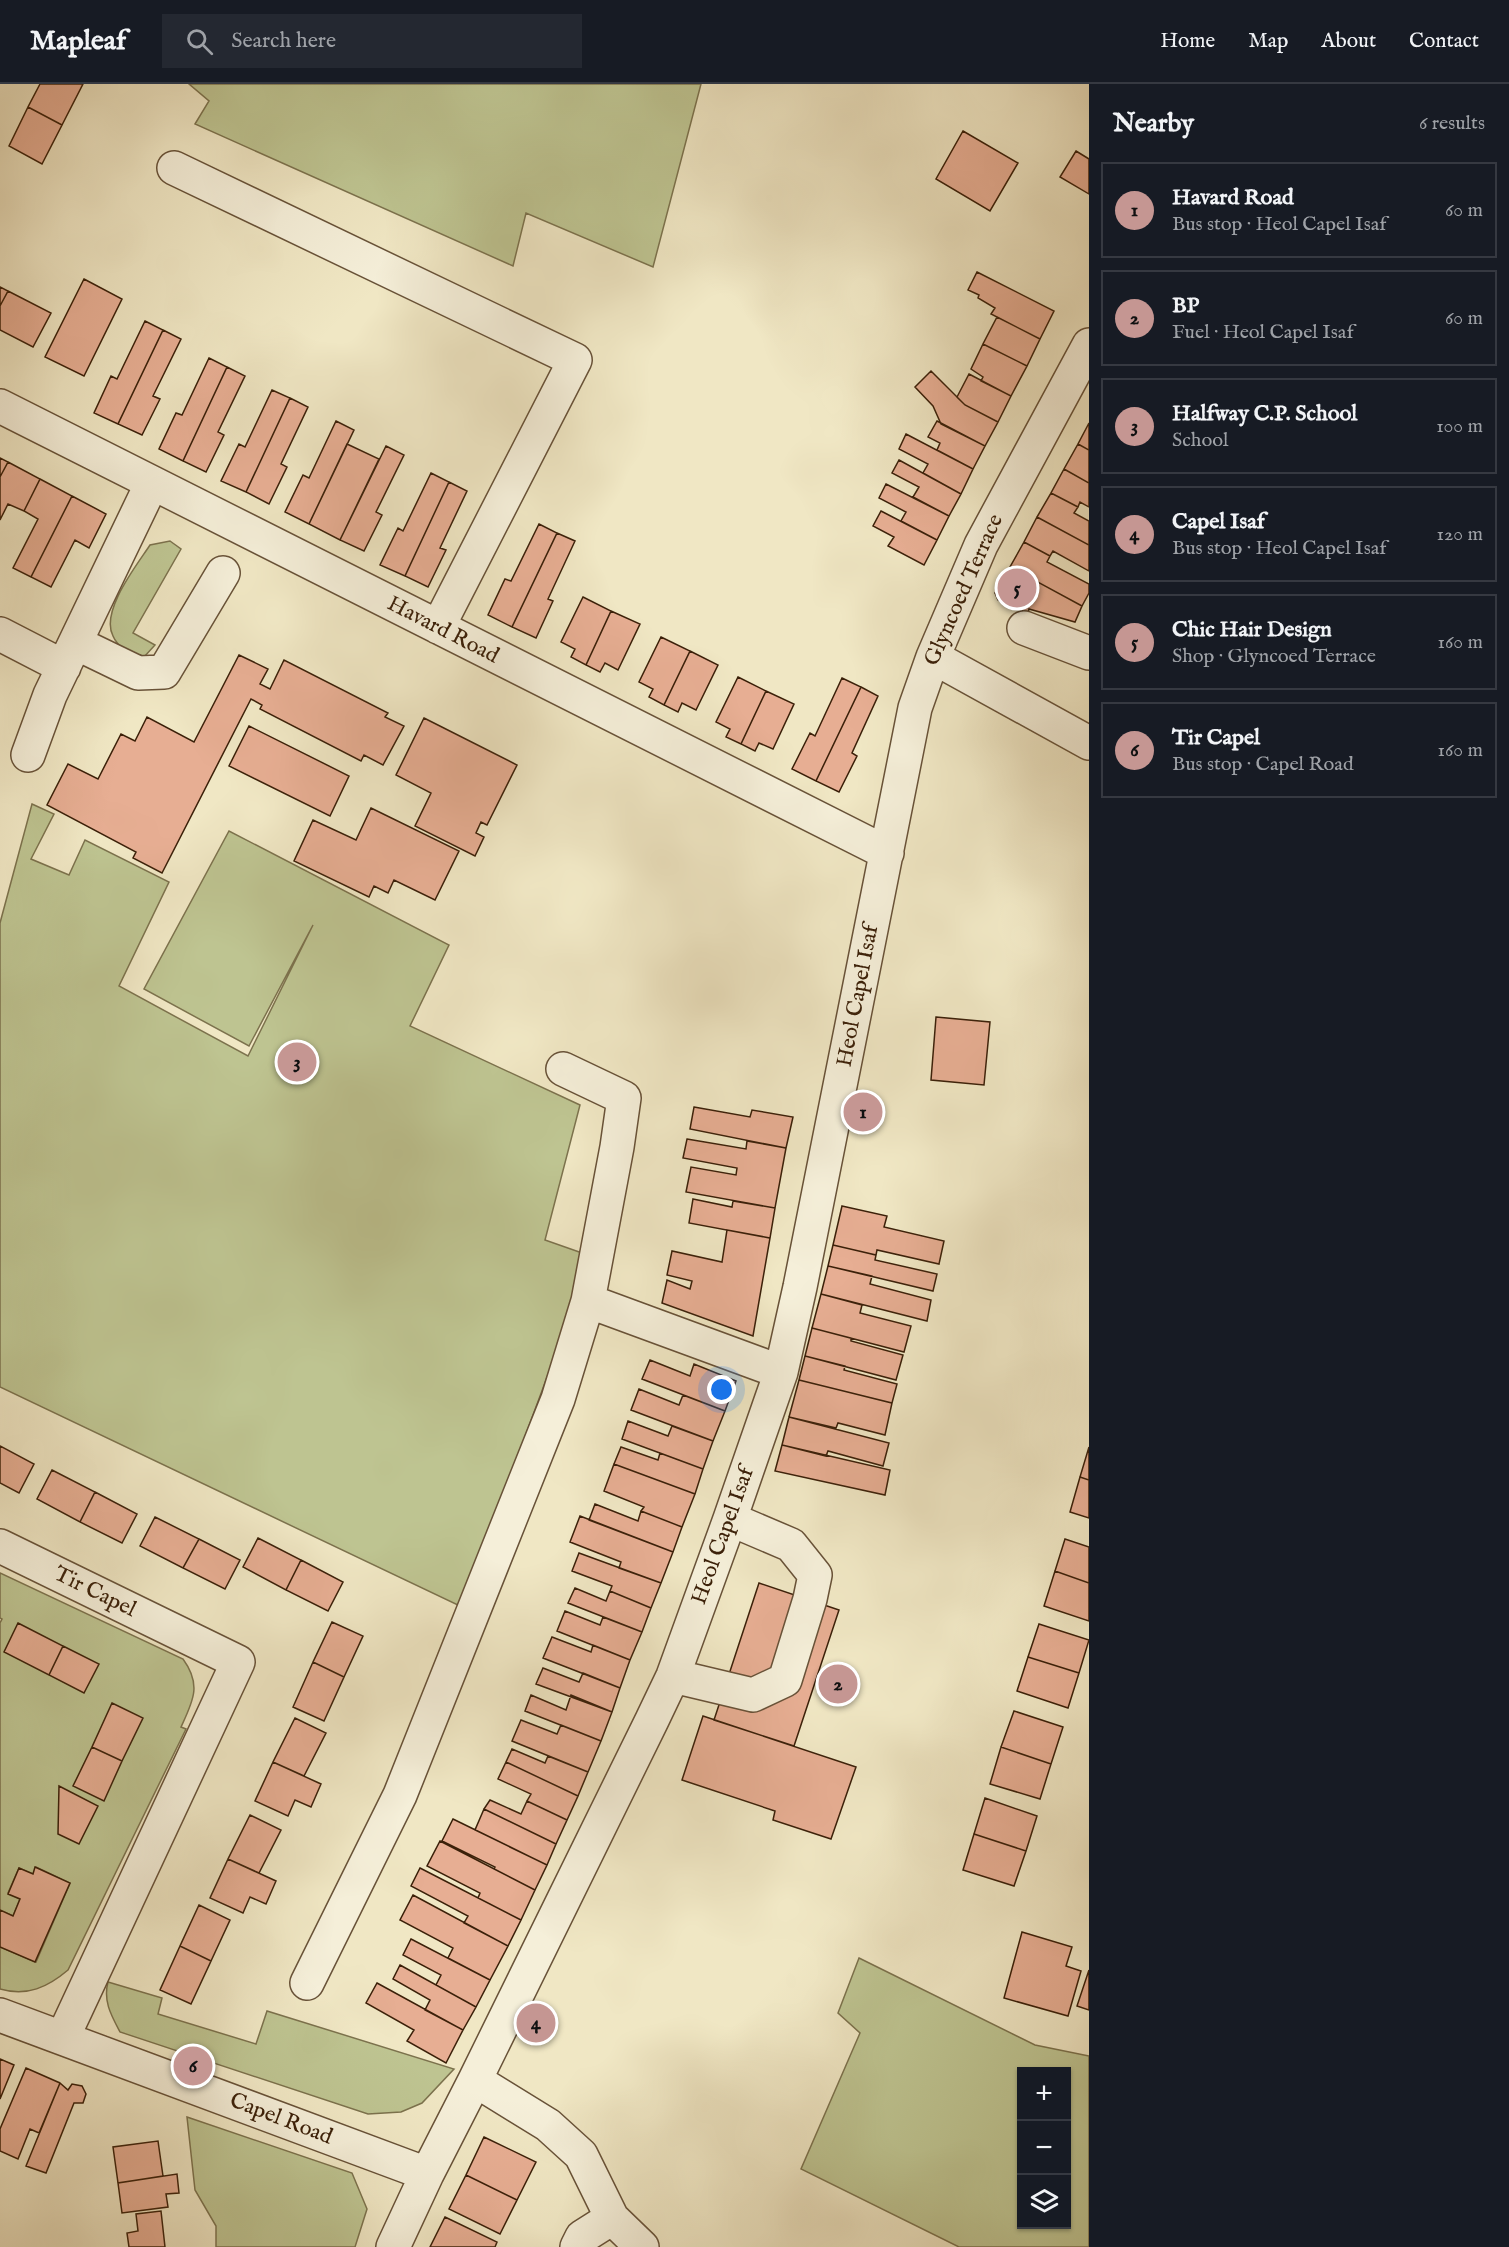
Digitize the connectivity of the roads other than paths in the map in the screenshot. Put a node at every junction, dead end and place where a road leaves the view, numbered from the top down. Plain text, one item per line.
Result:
1 (174, 168) dead end
2 (1089, 345) edge
3 (0, 406) edge
4 (152, 483) junction
5 (223, 573) dead end
6 (438, 627) junction
7 (1024, 628) dead end
8 (0, 634) edge
9 (1089, 653) edge
10 (70, 655) junction
11 (933, 657) junction
12 (1089, 743) edge
13 (28, 755) dead end
14 (887, 853) junction
15 (563, 1069) dead end
16 (588, 1301) junction
17 (781, 1372) junction
18 (730, 1520) junction
19 (0, 1546) edge
20 (673, 1676) junction
21 (307, 1983) dead end
22 (0, 2015) edge
23 (63, 2037) junction
24 (475, 2080) junction
25 (427, 2174) junction
26 (612, 2218) junction
27 (393, 2247) edge
28 (577, 2247) edge
29 (642, 2247) edge

1 - 6 street
2 - 11 street, Glyncoed Terrace
3 - 4 street, Havard Road
4 - 6 street, Havard Road
4 - 10 street
5 - 10 street
6 - 14 street, Havard Road
7 - 9 street
8 - 10 street
10 - 13 street
11 - 12 street
11 - 14 street, Glyncoed Terrace
14 - 17 street, Heol Capel Isaf
15 - 16 street
16 - 17 street
16 - 21 street
17 - 18 street, Heol Capel Isaf
18 - 20 street, Heol Capel Isaf
18 - 20 street
19 - 23 street, Tir Capel
20 - 24 street, Heol Capel Isaf
22 - 23 street, Capel Road
23 - 25 street, Capel Road
24 - 25 street, Heol Capel Isaf
24 - 26 street
25 - 27 street, Heol Capel Isaf
26 - 28 street
26 - 29 street

